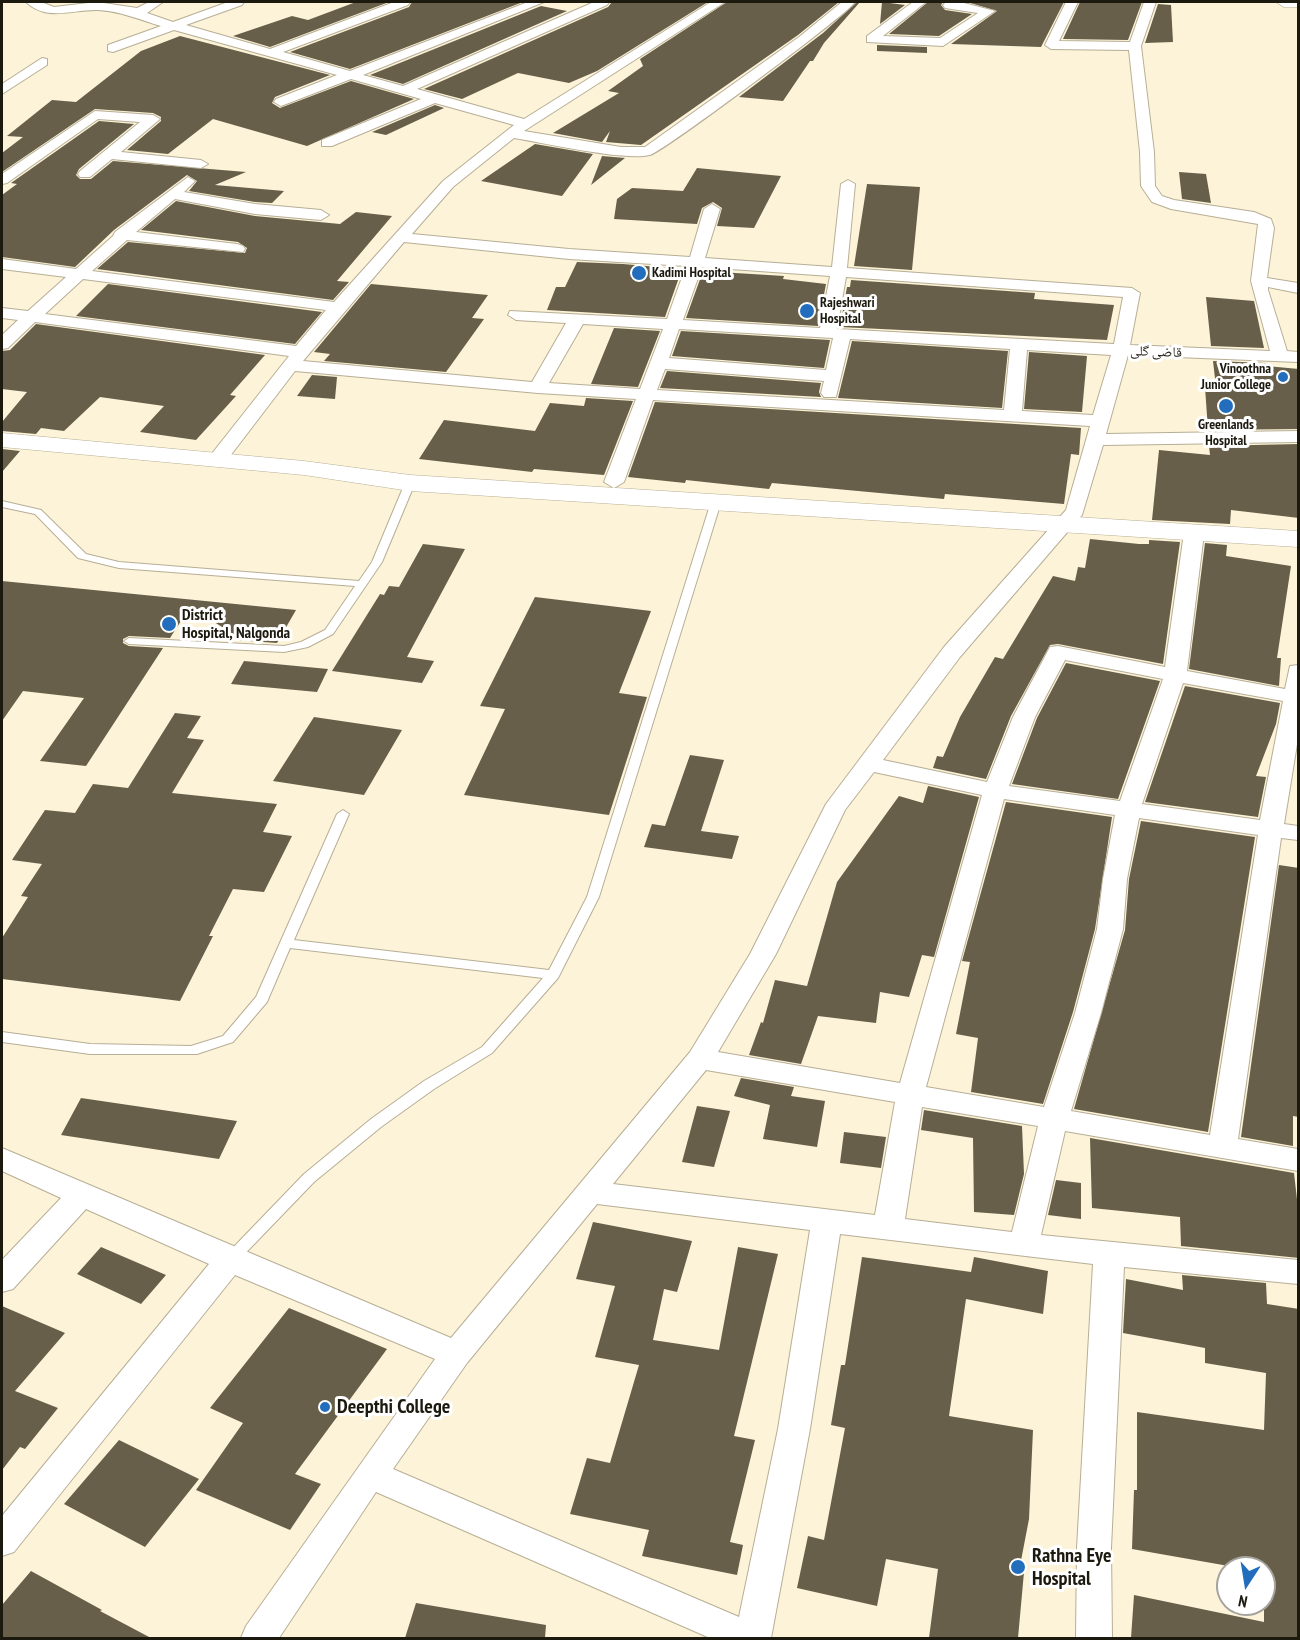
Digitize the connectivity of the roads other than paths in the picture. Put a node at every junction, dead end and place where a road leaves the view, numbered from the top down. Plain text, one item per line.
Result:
1 (32, 2) edge
2 (157, 2) edge
3 (238, 2) edge
4 (405, 2) edge
5 (538, 2) edge
6 (603, 2) edge
7 (719, 2) edge
8 (849, 2) edge
9 (920, 2) edge
10 (954, 2) edge
11 (1072, 2) edge
12 (1150, 2) edge
13 (1284, 2) edge
14 (1299, 2) edge
15 (138, 12) junction
16 (177, 26) junction
17 (1135, 46) junction
18 (113, 48) dead end
19 (270, 53) junction
20 (42, 62) dead end
21 (350, 75) junction
22 (2, 90) edge
23 (402, 91) junction
24 (433, 99) junction
25 (281, 102) dead end
26 (526, 124) junction
27 (511, 133) junction
28 (327, 143) dead end
29 (111, 155) junction
30 (201, 164) dead end
31 (85, 174) dead end
32 (2, 180) edge
33 (188, 181) dead end
34 (848, 184) dead end
35 (172, 194) junction
36 (712, 208) dead end
37 (321, 215) dead end
38 (120, 236) junction
39 (400, 237) junction
40 (237, 249) dead end
41 (696, 262) junction
42 (2, 264) edge
43 (839, 272) junction
44 (81, 274) junction
45 (1259, 282) junction
46 (1299, 288) edge
47 (338, 307) junction
48 (2, 313) edge
49 (516, 315) dead end
50 (32, 317) junction
51 (577, 319) junction
52 (675, 323) junction
53 (836, 333) junction
54 (1019, 343) junction
55 (2, 344) edge
56 (1121, 350) junction
57 (1280, 356) junction
58 (1299, 357) edge
59 (295, 359) junction
60 (660, 363) junction
61 (834, 376) junction
62 (538, 388) junction
63 (648, 393) junction
64 (828, 404) junction
65 (1013, 414) junction
66 (1099, 421) junction
67 (1299, 437) edge
68 (2, 440) edge
69 (1095, 440) junction
70 (217, 460) junction
71 (304, 468) junction
72 (614, 482) junction
73 (410, 483) junction
74 (716, 502) junction
75 (2, 504) edge
76 (1068, 518) junction
77 (1299, 528) edge
78 (1194, 533) junction
79 (1299, 539) edge
80 (363, 584) junction
81 (129, 641) dead end
82 (1299, 671) edge
83 (1175, 675) junction
84 (1295, 697) junction
85 (868, 764) junction
86 (995, 791) junction
87 (1128, 811) junction
88 (343, 814) dead end
89 (1271, 829) junction
90 (1299, 833) edge
91 (286, 944) junction
92 (553, 975) junction
93 (2, 1037) edge
94 (700, 1059) junction
95 (910, 1096) junction
96 (1054, 1119) junction
97 (1223, 1146) junction
98 (2, 1159) edge
99 (1299, 1160) edge
100 (589, 1192) junction
101 (82, 1194) junction
102 (827, 1219) junction
103 (888, 1229) junction
104 (1024, 1245) junction
105 (1109, 1253) junction
106 (230, 1260) junction
107 (1299, 1272) edge
108 (2, 1280) edge
109 (456, 1354) junction
110 (370, 1474) junction
111 (2, 1541) edge
112 (259, 1638) edge
113 (748, 1638) edge
114 (753, 1638) edge
115 (1094, 1638) edge

1 - 15 street
2 - 15 street
3 - 16 street
4 - 19 street
5 - 21 street
6 - 23 street
7 - 26 street
8 - 27 street
9 - 10 street
11 - 17 street
12 - 17 street
13 - 14 main road
15 - 16 street
16 - 18 street
16 - 19 street
17 - 45 street
19 - 21 street
20 - 22 street
21 - 23 street
21 - 25 street
23 - 24 street
24 - 26 street
24 - 28 street
26 - 27 street
27 - 39 street
29 - 30 street
29 - 31 street
29 - 32 street
33 - 35 street
34 - 43 street
35 - 37 street
35 - 38 street
36 - 41 street
38 - 40 street
38 - 44 street
39 - 41 street
39 - 47 street
41 - 43 street
41 - 52 street
42 - 44 street
43 - 53 street
43 - 56 street
44 - 47 street
44 - 50 street
45 - 46 street
45 - 57 street
47 - 59 street
48 - 50 street
49 - 51 street, قاضی گلی
50 - 55 street
50 - 59 street
51 - 52 street, قاضی گلی
51 - 62 street
52 - 53 street, قاضی گلی
52 - 60 street
53 - 54 street, قاضی گلی
53 - 61 street
54 - 56 street, قاضی گلی
54 - 65 street
56 - 57 street, قاضی گلی
56 - 66 street
57 - 58 street, قاضی گلی
59 - 62 street
59 - 70 street
60 - 61 street
60 - 63 street
61 - 64 street
62 - 63 street
63 - 64 street
63 - 72 street
64 - 65 street
65 - 66 street
66 - 69 street
67 - 69 street
68 - 70 street
69 - 76 street
70 - 71 street
71 - 72 street
71 - 73 street
72 - 76 street
73 - 74 street
73 - 80 lane
74 - 76 street
74 - 92 lane
75 - 80 lane
76 - 77 street
76 - 78 street
76 - 85 street
78 - 79 street
78 - 83 street
80 - 81 lane
82 - 84 street
83 - 84 street
83 - 86 street
83 - 87 street
84 - 89 street
85 - 86 street
85 - 94 street
86 - 87 street
86 - 95 street
87 - 89 street
87 - 96 street
88 - 91 lane
89 - 90 street
89 - 97 street
91 - 92 lane
91 - 93 lane
92 - 106 lane
94 - 95 street
94 - 100 street
95 - 96 street
95 - 103 street
96 - 97 street
96 - 104 street
97 - 99 street
98 - 101 street
100 - 102 street
100 - 109 street
101 - 106 street
101 - 108 street
102 - 103 street
102 - 114 street
103 - 104 street
104 - 105 street
105 - 107 street
105 - 115 street
106 - 109 street
106 - 111 street
109 - 110 street
110 - 112 street
110 - 113 street

